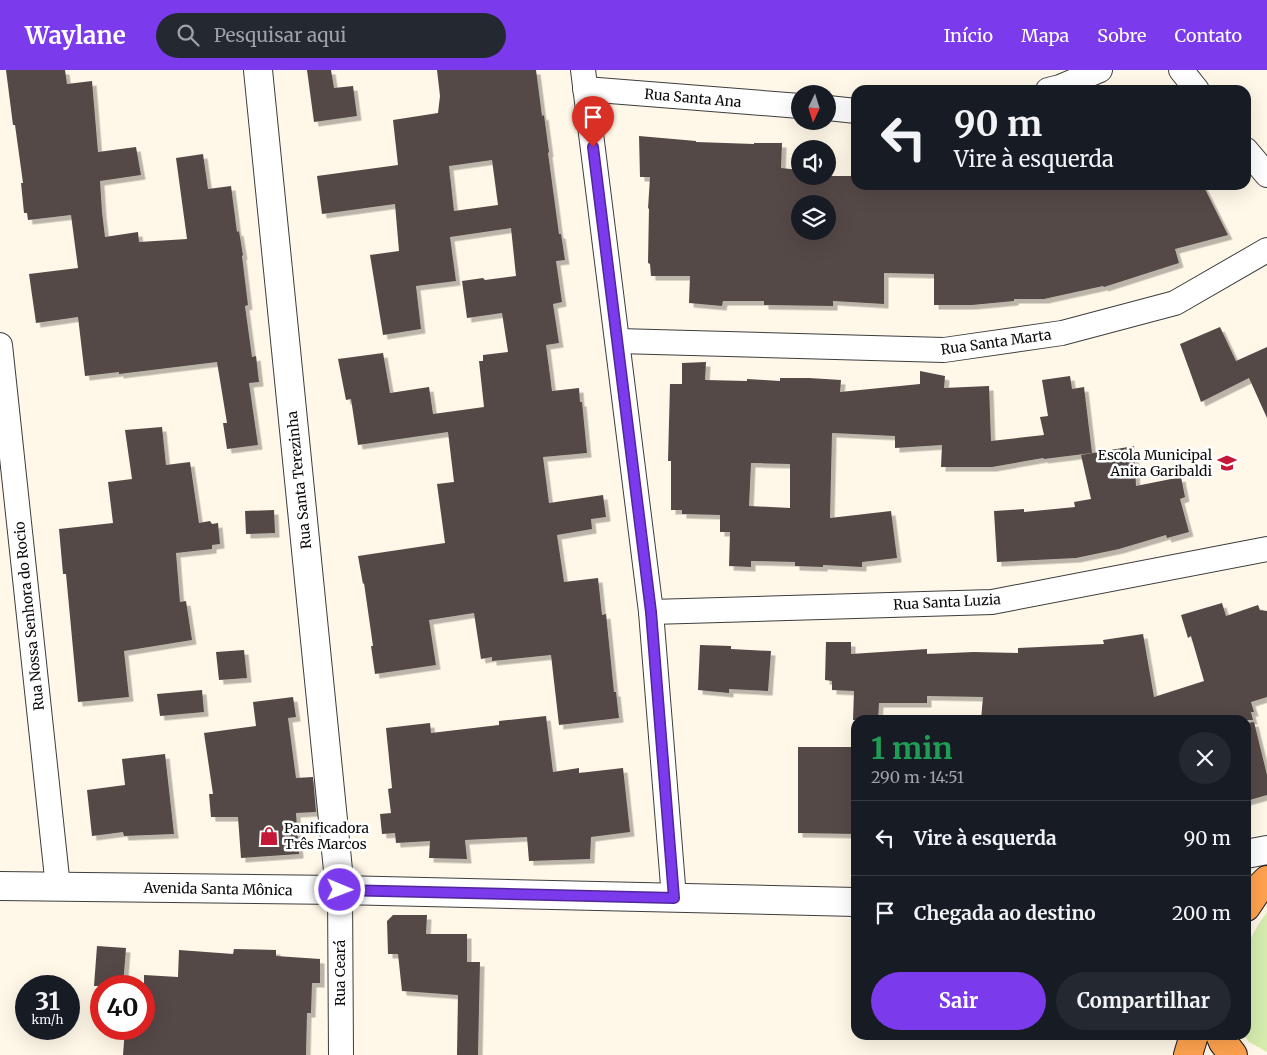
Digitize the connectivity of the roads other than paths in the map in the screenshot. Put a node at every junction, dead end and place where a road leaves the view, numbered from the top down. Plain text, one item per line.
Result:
1 (258, 70) edge
2 (1100, 70) edge
3 (1181, 70) edge
4 (584, 79) edge
5 (1065, 85) edge
6 (1193, 85) edge
7 (791, 105) edge
8 (836, 109) edge
9 (851, 110) edge
10 (1251, 156) edge
11 (1267, 175) edge
12 (1267, 250) edge
13 (618, 341) junction
14 (0, 345) edge
15 (1267, 549) edge
16 (651, 612) junction
17 (1267, 850) edge
18 (1251, 853) edge
19 (1267, 880) edge
20 (0, 886) edge
21 (58, 887) junction
22 (340, 890) junction
23 (674, 898) junction
24 (1251, 900) edge
25 (851, 902) edge
26 (1192, 1040) edge
27 (1222, 1040) edge
28 (341, 1055) edge
29 (1188, 1055) edge
30 (1233, 1055) edge

1 - 22 street, Rua Santa Terezinha
2 - 5 street
3 - 6 street
4 - 7 street, Rua Santa Ana
4 - 13 street
8 - 9 street
10 - 11 street
12 - 13 street, Rua Santa Marta
13 - 16 street
14 - 21 street, Rua Nossa Senhora do Rocio
15 - 16 street, Rua Santa Luzia
16 - 23 street
17 - 18 street
19 - 24 highway
20 - 21 street, Avenida Santa Mônica
21 - 22 street, Avenida Santa Mônica
22 - 23 street, Avenida Santa Mônica
22 - 28 street, Rua Ceará
23 - 25 street, Avenida Santa Mônica
26 - 29 highway
27 - 30 highway

